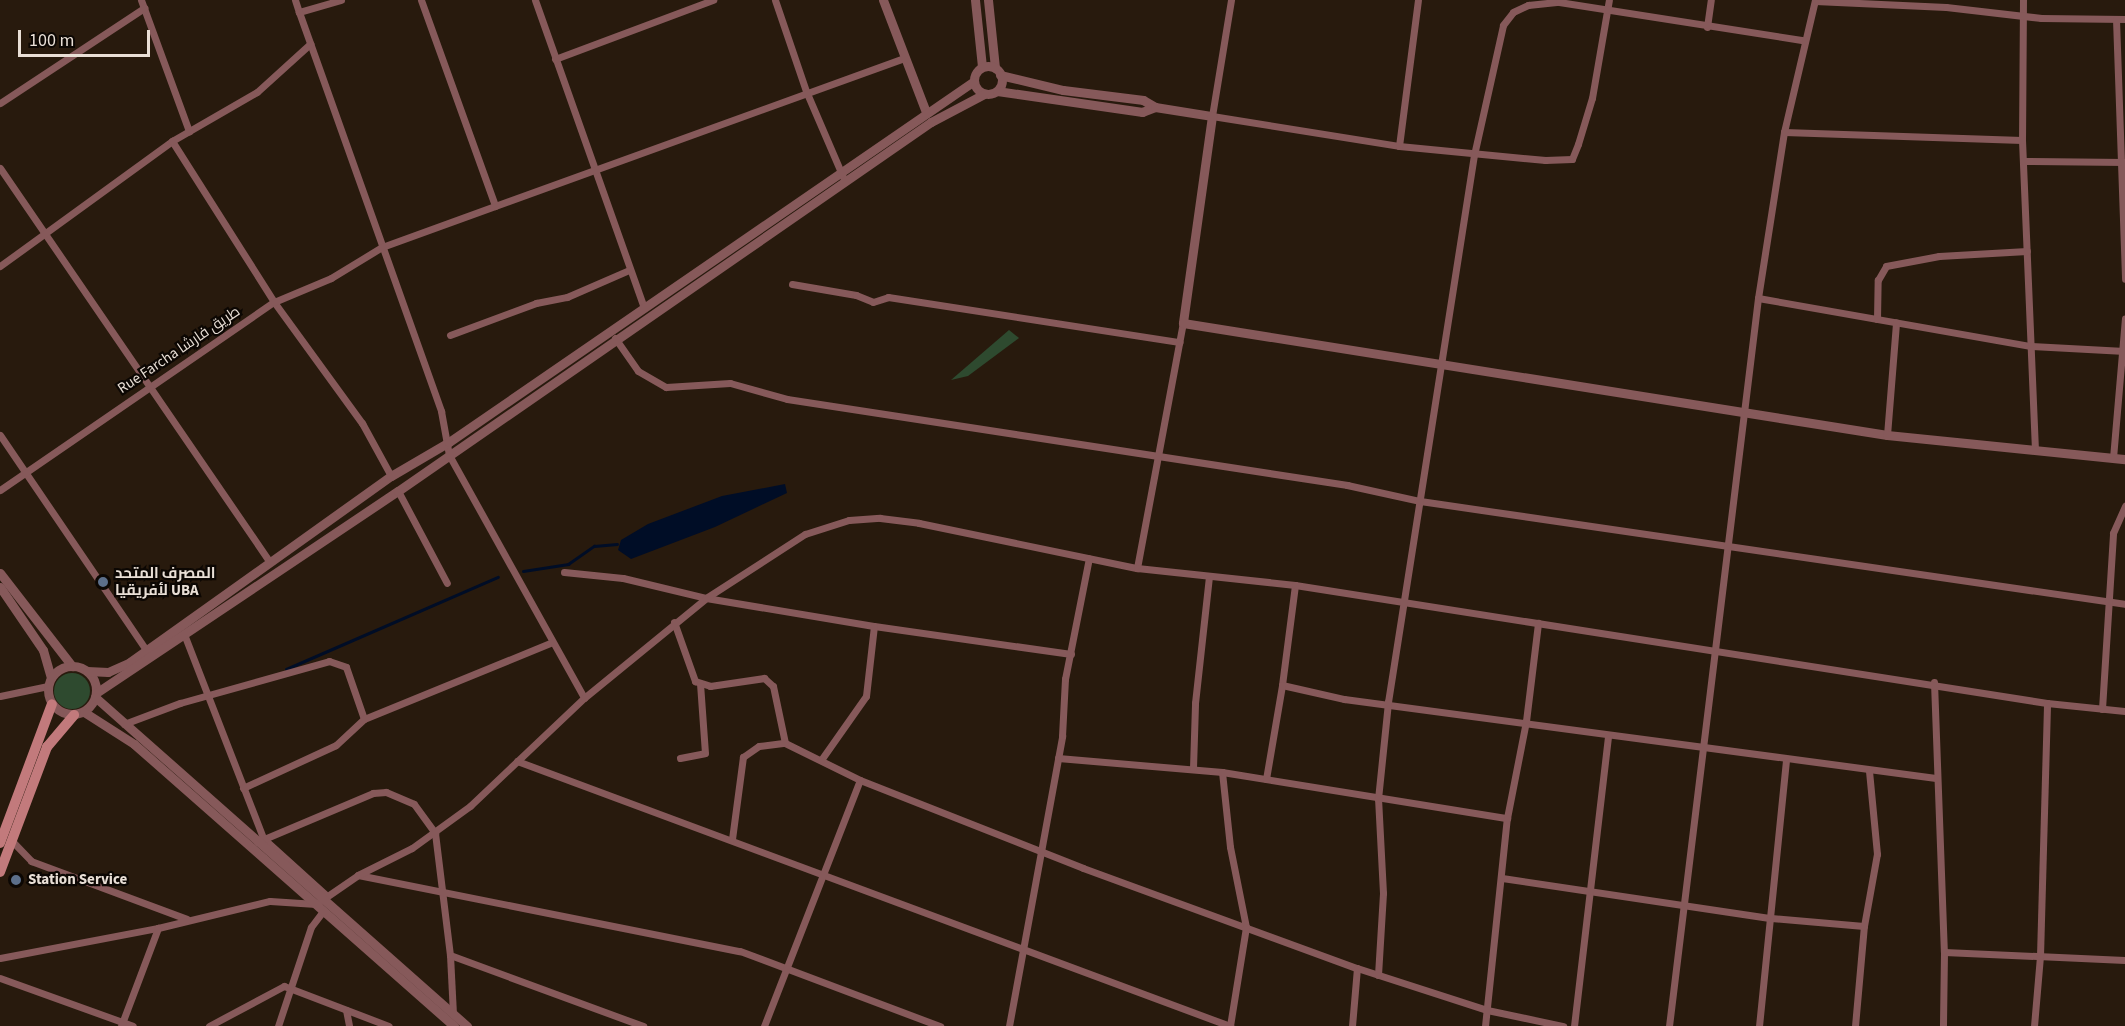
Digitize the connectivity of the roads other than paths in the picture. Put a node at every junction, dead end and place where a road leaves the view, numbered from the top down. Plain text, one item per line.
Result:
1 (141, 0) edge
2 (295, 0) edge
3 (341, 0) edge
4 (421, 0) edge
5 (535, 0) edge
6 (713, 0) edge
7 (775, 0) edge
8 (883, 0) edge
9 (975, 0) edge
10 (988, 0) edge
11 (1231, 0) edge
12 (1418, 0) edge
13 (1609, 0) edge
14 (1711, 0) edge
15 (1815, 0) edge
16 (2023, 0) edge
17 (144, 8) junction
18 (1608, 9) junction
19 (299, 12) junction
20 (2023, 16) junction
21 (2116, 19) junction
22 (2125, 19) edge
23 (1707, 27) junction
24 (1803, 40) junction
25 (310, 44) junction
26 (904, 58) junction
27 (555, 59) junction
28 (982, 67) junction
29 (998, 71) junction
30 (974, 81) junction
31 (806, 91) junction
32 (997, 91) junction
33 (984, 94) junction
34 (0, 103) edge
35 (1155, 107) junction
36 (926, 112) junction
37 (1212, 116) junction
38 (189, 130) junction
39 (1784, 132) junction
40 (2022, 140) junction
41 (172, 141) junction
42 (1399, 146) junction
43 (1474, 155) junction
44 (2023, 161) junction
45 (2122, 162) edge
46 (0, 168) edge
47 (596, 169) junction
48 (840, 172) junction
49 (846, 182) junction
50 (495, 206) junction
51 (45, 234) junction
52 (382, 247) junction
53 (2027, 251) junction
54 (2125, 254) edge
55 (0, 266) edge
56 (629, 270) junction
57 (2125, 279) edge
58 (792, 284) dead end
59 (1758, 297) junction
60 (274, 302) junction
61 (644, 308) junction
62 (1876, 319) junction
63 (2125, 319) edge
64 (1896, 322) junction
65 (1183, 323) junction
66 (450, 336) dead end
67 (615, 338) junction
68 (1180, 342) junction
69 (2031, 346) junction
70 (2123, 351) edge
71 (1438, 365) junction
72 (147, 387) junction
73 (1745, 414) junction
74 (0, 435) edge
75 (1887, 435) junction
76 (448, 442) junction
77 (2035, 450) junction
78 (449, 455) junction
79 (1158, 456) junction
80 (2113, 458) junction
81 (2125, 459) edge
82 (25, 472) junction
83 (391, 476) junction
84 (0, 490) edge
85 (398, 490) junction
86 (1420, 501) junction
87 (2125, 506) edge
88 (1728, 546) junction
89 (1089, 558) junction
90 (270, 563) junction
91 (1137, 568) junction
92 (564, 572) dead end
93 (0, 573) edge
94 (1209, 577) junction
95 (447, 583) dead end
96 (1295, 585) junction
97 (0, 587) edge
98 (706, 598) junction
99 (2106, 601) junction
100 (1404, 603) junction
101 (2125, 604) edge
102 (674, 622) junction
103 (1538, 623) junction
104 (874, 626) junction
105 (184, 634) junction
106 (550, 642) junction
107 (1715, 650) junction
108 (147, 651) junction
109 (1071, 654) junction
110 (72, 666) junction
111 (87, 671) junction
112 (49, 682) junction
113 (1935, 682) junction
114 (700, 684) junction
115 (1282, 686) junction
116 (96, 695) junction
117 (0, 696) edge
118 (209, 696) junction
119 (584, 698) junction
120 (1388, 702) junction
121 (2047, 703) junction
122 (52, 704) junction
123 (2102, 709) junction
124 (2125, 711) edge
125 (79, 713) junction
126 (364, 719) junction
127 (1526, 721) junction
128 (124, 724) junction
129 (1608, 735) junction
130 (785, 742) junction
131 (1701, 749) junction
132 (680, 758) dead end
133 (1058, 758) junction
134 (1786, 759) junction
135 (821, 760) junction
136 (517, 761) junction
137 (1193, 768) junction
138 (1869, 771) junction
139 (1222, 772) junction
140 (1936, 778) junction
141 (1266, 779) junction
142 (860, 780) junction
143 (243, 788) junction
144 (1378, 799) junction
145 (1507, 818) junction
146 (435, 833) junction
147 (732, 838) junction
148 (260, 840) junction
149 (12, 841) junction
150 (0, 843) edge
151 (1041, 849) junction
152 (0, 872) edge
153 (824, 873) junction
154 (358, 875) junction
155 (1502, 878) junction
156 (442, 891) junction
157 (1592, 892) junction
158 (322, 902) junction
159 (1683, 904) junction
160 (1771, 918) junction
161 (187, 920) junction
162 (1864, 926) junction
163 (1246, 927) junction
164 (158, 928) junction
165 (1024, 948) junction
166 (1944, 952) junction
167 (450, 955) junction
168 (2040, 956) junction
169 (0, 958) edge
170 (2125, 960) edge
171 (785, 967) junction
172 (1357, 968) junction
173 (1378, 975) junction
174 (0, 978) edge
175 (294, 988) junction
176 (346, 1010) junction
177 (1487, 1010) junction
178 (453, 1014) junction
179 (121, 1024) edge
180 (133, 1026) edge
181 (209, 1026) edge
182 (278, 1026) edge
183 (349, 1026) edge
184 (389, 1026) edge
185 (454, 1026) edge
186 (467, 1026) edge
187 (643, 1026) edge
188 (764, 1026) edge
189 (940, 1026) edge
190 (1009, 1026) edge
191 (1230, 1026) edge
192 (1352, 1026) edge
193 (1485, 1026) edge
194 (1563, 1026) edge
195 (1574, 1026) edge
196 (1669, 1026) edge
197 (1759, 1026) edge
198 (1855, 1026) edge
199 (1943, 1026) edge
200 (2034, 1026) edge

1 - 17 street
2 - 19 street
3 - 19 street
4 - 50 street
5 - 27 street
6 - 27 street
7 - 31 street
8 - 26 street
9 - 28 street
10 - 29 street
11 - 37 street
12 - 42 street
13 - 18 street
14 - 23 street
15 - 20 street
15 - 24 street
16 - 20 street
17 - 34 street
17 - 38 street
18 - 23 street
18 - 43 street
18 - 43 street
19 - 25 street
20 - 21 street
20 - 40 street
21 - 22 street
21 - 45 street
23 - 24 street
24 - 39 street
25 - 38 street
25 - 52 street
26 - 31 street, Rue Farcha طريق فارشا
26 - 36 street
27 - 47 street
28 - 29 street
28 - 30 street
29 - 32 street
29 - 35 street
30 - 33 street
30 - 36 street
31 - 47 street, Rue Farcha طريق فارشا
31 - 48 street
32 - 33 street
32 - 35 street
33 - 49 street
35 - 37 street
36 - 48 street
37 - 42 street
37 - 65 street
38 - 41 street
39 - 40 street
39 - 59 street
40 - 44 street
41 - 51 street
41 - 60 street
42 - 43 street
43 - 71 street
44 - 45 street
44 - 53 street
45 - 54 street
46 - 51 street
47 - 50 street, Rue Farcha طريق فارشا
47 - 56 street
48 - 49 street
48 - 61 street
49 - 67 street
50 - 52 street, Rue Farcha طريق فارشا
51 - 55 street
51 - 72 street
52 - 60 street, Rue Farcha طريق فارشا
52 - 76 street
53 - 62 street
53 - 69 street
54 - 57 street
56 - 61 street
56 - 66 street
58 - 68 street
59 - 62 street
59 - 73 street
60 - 72 street, Rue Farcha طريق فارشا
60 - 83 street
61 - 76 street
62 - 64 street
63 - 70 street
64 - 69 street
64 - 75 street
65 - 68 street
65 - 71 street
67 - 78 street
67 - 79 street
68 - 79 street
69 - 70 street
69 - 77 street
70 - 80 street
71 - 73 street
71 - 86 street
72 - 82 street, Rue Farcha طريق فارشا
72 - 90 street
73 - 75 street
73 - 88 street
74 - 82 street
75 - 77 street
76 - 78 street
76 - 83 street
77 - 80 street
78 - 85 street
78 - 106 street
79 - 86 street
79 - 91 street
80 - 81 street
82 - 84 street, Rue Farcha طريق فارشا
82 - 108 street
83 - 90 street
85 - 95 street
85 - 105 street
86 - 88 street
86 - 100 street
87 - 99 street
88 - 99 street
88 - 107 street
89 - 91 street
89 - 98 street
89 - 109 street
90 - 108 street
91 - 94 street
92 - 98 street
93 - 110 street
94 - 96 street
94 - 137 street
96 - 100 street
96 - 115 street
97 - 112 street
98 - 102 street
98 - 104 street
99 - 101 street
99 - 123 street
100 - 103 street
100 - 120 street
102 - 114 street
102 - 119 street
103 - 107 street
103 - 127 street
104 - 109 street
104 - 135 street
105 - 116 street
105 - 118 street
106 - 119 street
106 - 126 street
107 - 113 street
107 - 131 street
108 - 111 street
109 - 133 street
110 - 111 street
110 - 112 street
111 - 116 street
112 - 117 street
112 - 122 street
113 - 121 street
113 - 140 street
114 - 130 street
114 - 132 street
115 - 120 street
115 - 141 street
116 - 125 street
116 - 128 street
118 - 126 street
118 - 128 street
118 - 143 street
119 - 136 street
120 - 127 street
120 - 144 street
121 - 123 street
121 - 168 street
122 - 125 street
122 - 150 main road
123 - 124 street
125 - 149 main road
125 - 158 street
126 - 143 street
127 - 129 street
127 - 145 street
128 - 148 street
129 - 131 street
129 - 157 street
130 - 135 street
130 - 147 street
131 - 134 street
131 - 159 street
133 - 137 street
133 - 151 street
134 - 138 street
134 - 160 street
135 - 142 street
136 - 146 street
136 - 147 street
137 - 139 street
138 - 140 street
138 - 162 street
139 - 141 street
139 - 163 street
140 - 166 street
141 - 144 street
142 - 151 street
142 - 153 street
143 - 148 street
144 - 145 street
144 - 173 street
145 - 155 street
146 - 148 street
146 - 154 street
146 - 156 street
147 - 153 street
148 - 158 street
149 - 152 main road
149 - 161 street
151 - 163 street
151 - 165 street
153 - 165 street
153 - 171 street
154 - 156 street
154 - 158 street
155 - 157 street
155 - 177 street
156 - 167 street
156 - 171 street
157 - 159 street
157 - 195 street
158 - 161 street
158 - 175 street
158 - 178 street
158 - 185 street
159 - 160 street
159 - 196 street
160 - 162 street
160 - 197 street
161 - 164 street
162 - 198 street
163 - 172 street
163 - 191 street
164 - 169 street
164 - 179 street
165 - 190 street
165 - 191 street
166 - 168 street
166 - 199 street
167 - 178 street
167 - 187 street
168 - 170 street
168 - 200 street
171 - 188 street
171 - 189 street
172 - 173 street
172 - 192 street
173 - 177 street
174 - 179 street
175 - 176 street
175 - 181 street
175 - 182 street
176 - 183 street
176 - 184 street
177 - 193 street
177 - 194 street
178 - 185 street
178 - 186 street
179 - 180 street

